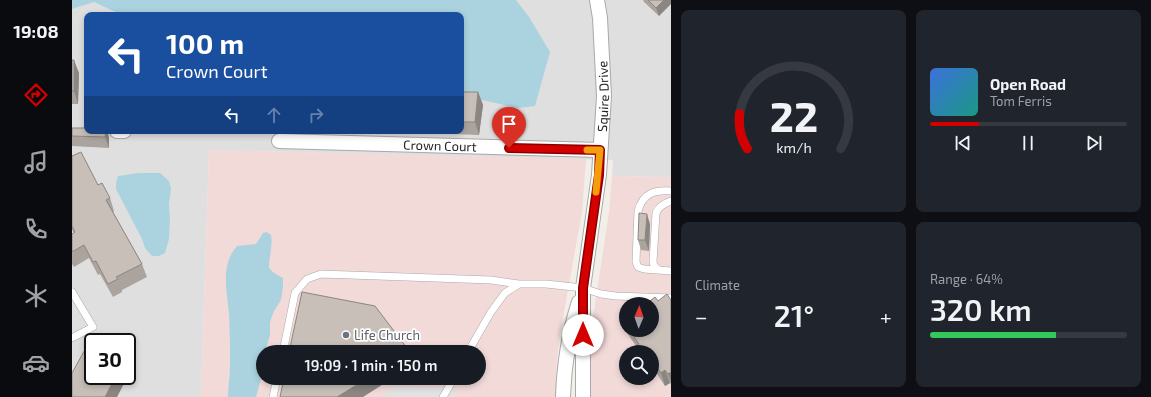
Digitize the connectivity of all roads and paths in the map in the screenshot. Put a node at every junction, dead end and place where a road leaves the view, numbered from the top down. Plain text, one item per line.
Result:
1 (597, 0) edge
2 (279, 141) dead end
3 (600, 150) junction
4 (671, 191) edge
5 (671, 201) edge
6 (660, 270) junction
7 (671, 271) edge
8 (519, 284) junction
9 (583, 288) junction
10 (72, 292) edge
11 (671, 298) edge
12 (72, 338) edge
13 (284, 345) edge
14 (472, 345) edge
15 (276, 385) edge
16 (450, 385) edge
17 (273, 397) edge
18 (443, 397) edge
19 (563, 397) edge
20 (583, 397) edge

1 - 3 street, Squire Drive
2 - 3 street, Crown Court
3 - 9 street, Squire Drive
4 - 6 lane
5 - 6 lane
6 - 7 lane
8 - 9 lane
8 - 13 lane
8 - 14 lane
9 - 11 lane
9 - 19 street, Squire Drive
9 - 20 street, Squire Drive
10 - 12 lane
15 - 17 lane
16 - 18 lane

